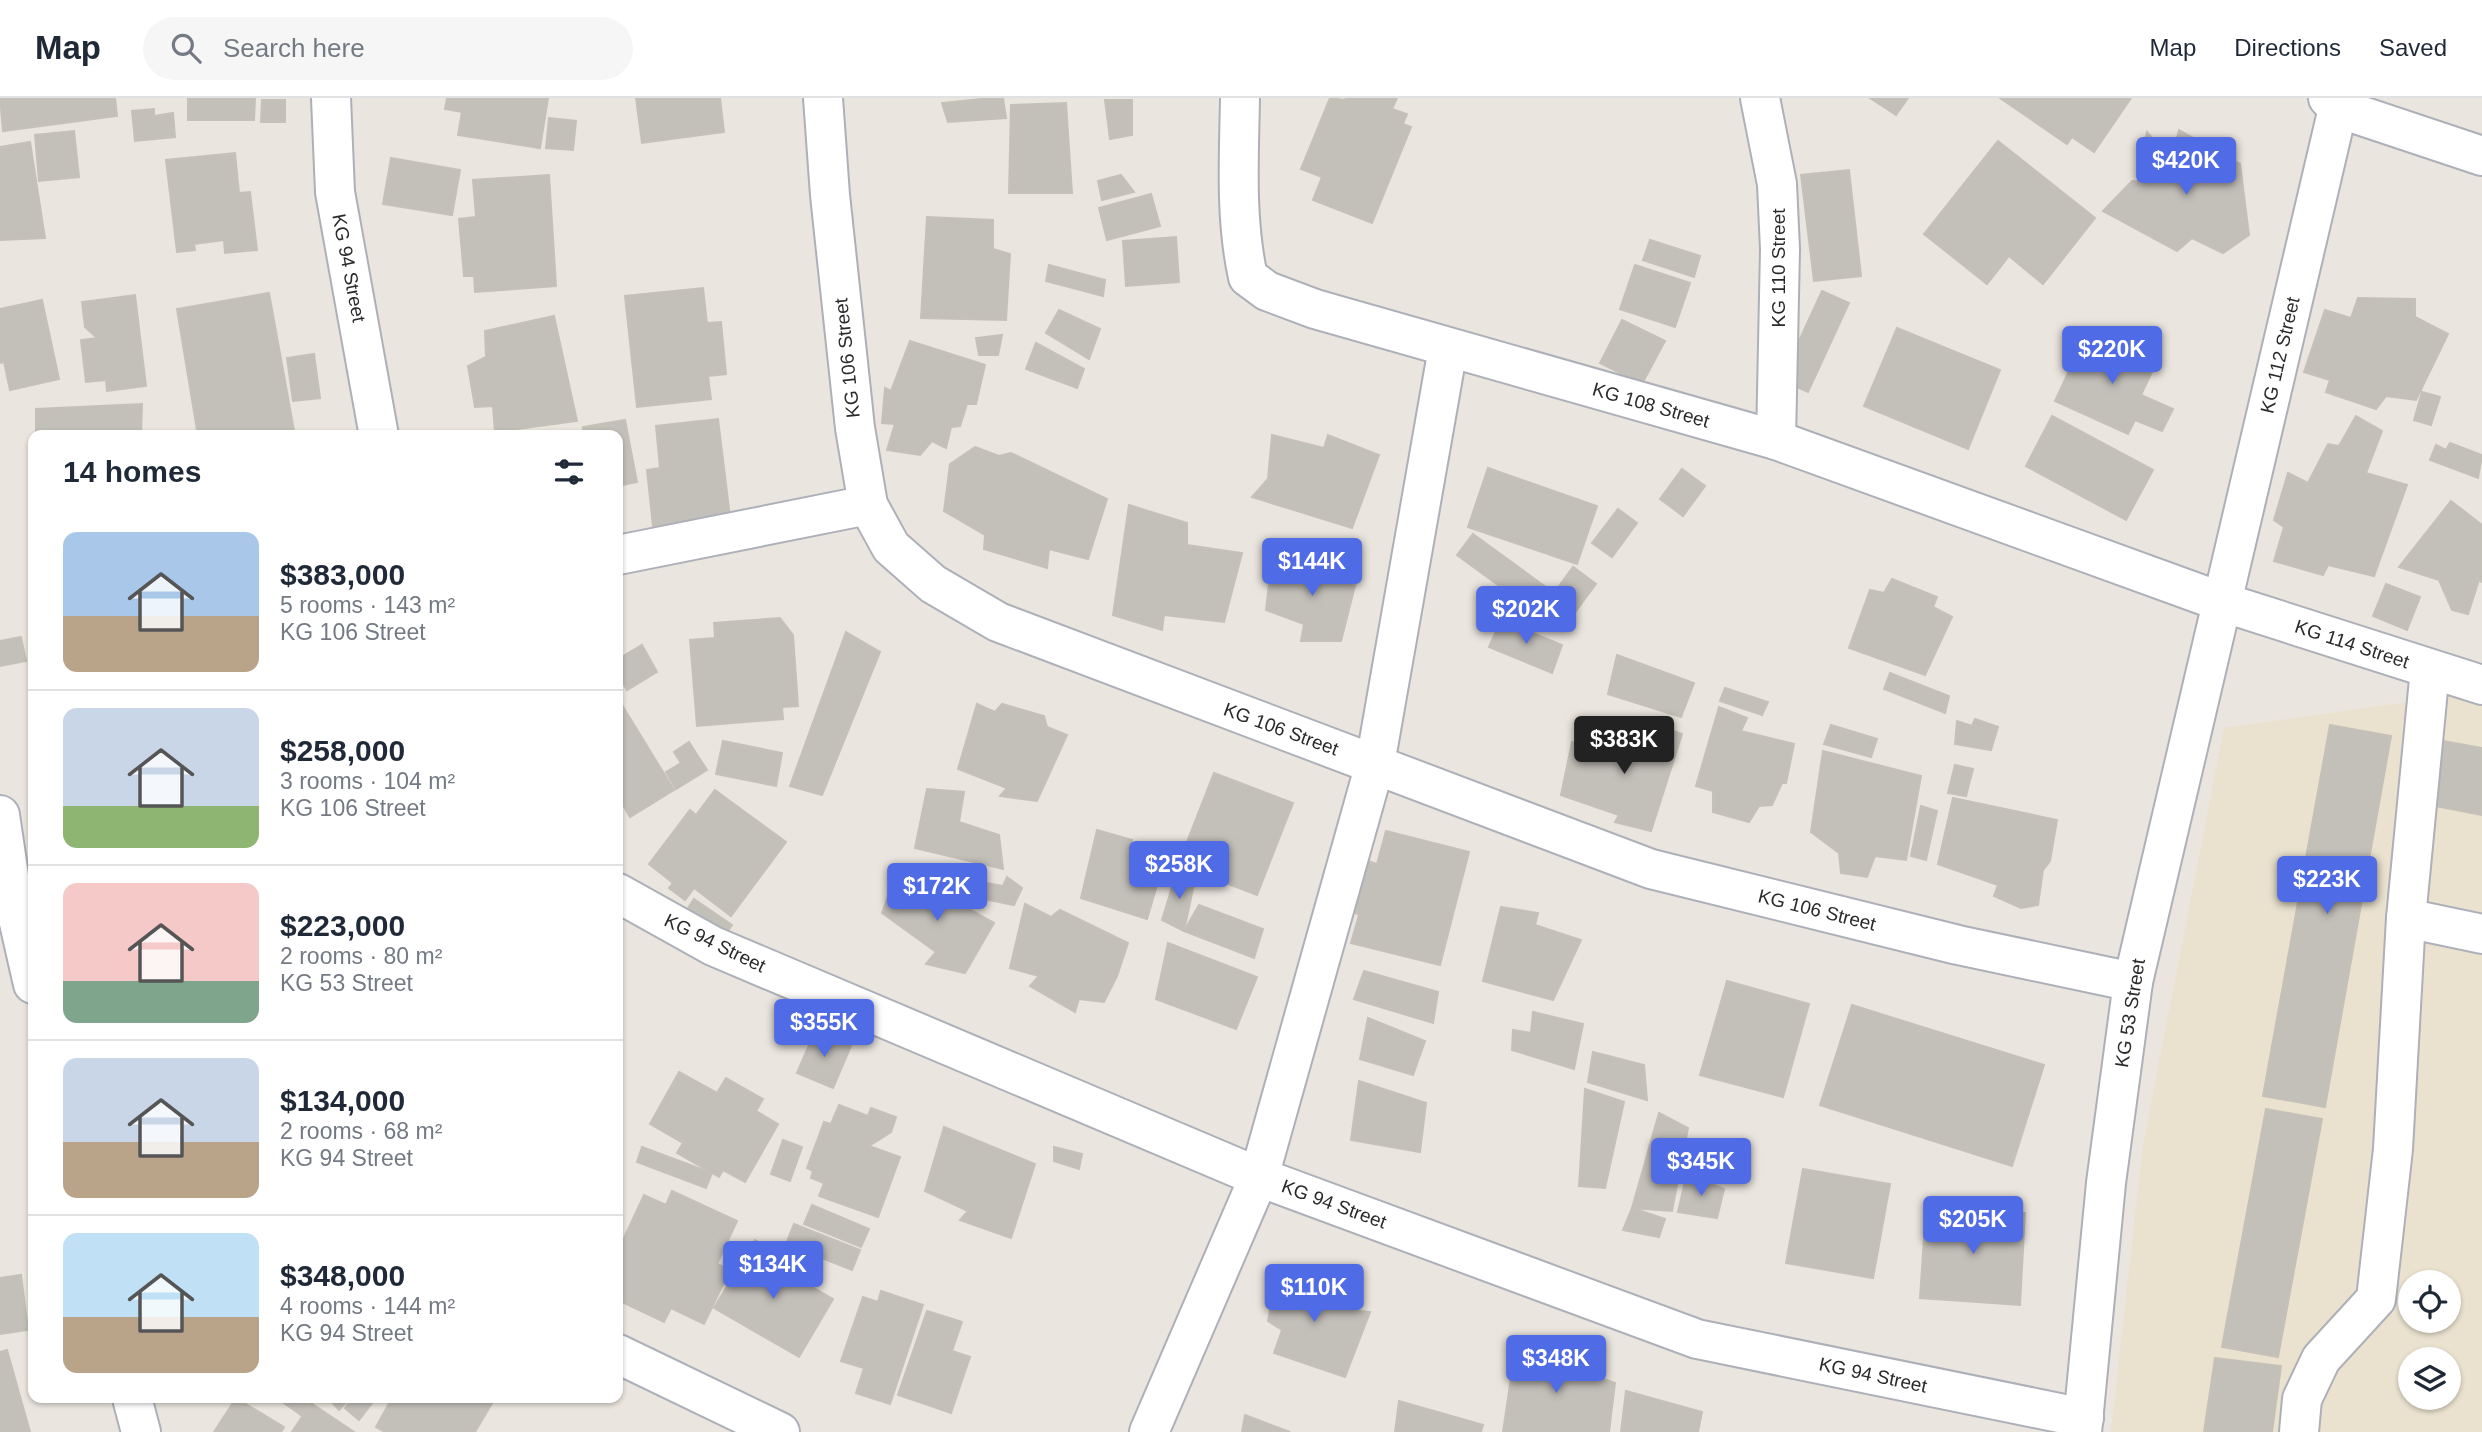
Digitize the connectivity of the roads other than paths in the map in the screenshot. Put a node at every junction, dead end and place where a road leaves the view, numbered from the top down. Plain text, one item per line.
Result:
1 (331, 98) edge
2 (823, 98) edge
3 (1240, 98) edge
4 (1760, 98) edge
5 (2333, 103) edge
6 (2482, 156) edge
7 (1448, 348) junction
8 (378, 430) edge
9 (1776, 440) junction
10 (868, 505) junction
11 (623, 554) edge
12 (2222, 602) junction
13 (2430, 669) junction
14 (2482, 685) edge
15 (1375, 764) junction
16 (0, 815) edge
17 (623, 896) edge
18 (2406, 918) junction
19 (2482, 934) edge
20 (28, 962) edge
21 (2133, 982) junction
22 (1259, 1177) junction
23 (623, 1355) edge
24 (133, 1403) edge
25 (2083, 1425) edge
26 (141, 1432) edge
27 (780, 1432) edge
28 (1149, 1432) edge
29 (2299, 1432) edge

1 - 8 street, KG 94 Street
2 - 10 street, KG 106 Street
3 - 7 street, KG 108 Street
4 - 9 street, KG 110 Street
5 - 6 street
5 - 12 street, KG 112 Street
7 - 9 street, KG 108 Street
7 - 15 street
9 - 12 street, KG 108 Street
10 - 11 street
10 - 15 street, KG 106 Street
12 - 13 street, KG 114 Street
12 - 21 street, KG 53 Street
13 - 14 street, KG 114 Street
13 - 18 street
15 - 21 street, KG 106 Street
15 - 22 street
16 - 20 street
17 - 22 street, KG 94 Street
18 - 19 street
18 - 29 street
21 - 25 street, KG 53 Street
22 - 25 street, KG 94 Street
22 - 28 street
23 - 27 street
24 - 26 street

